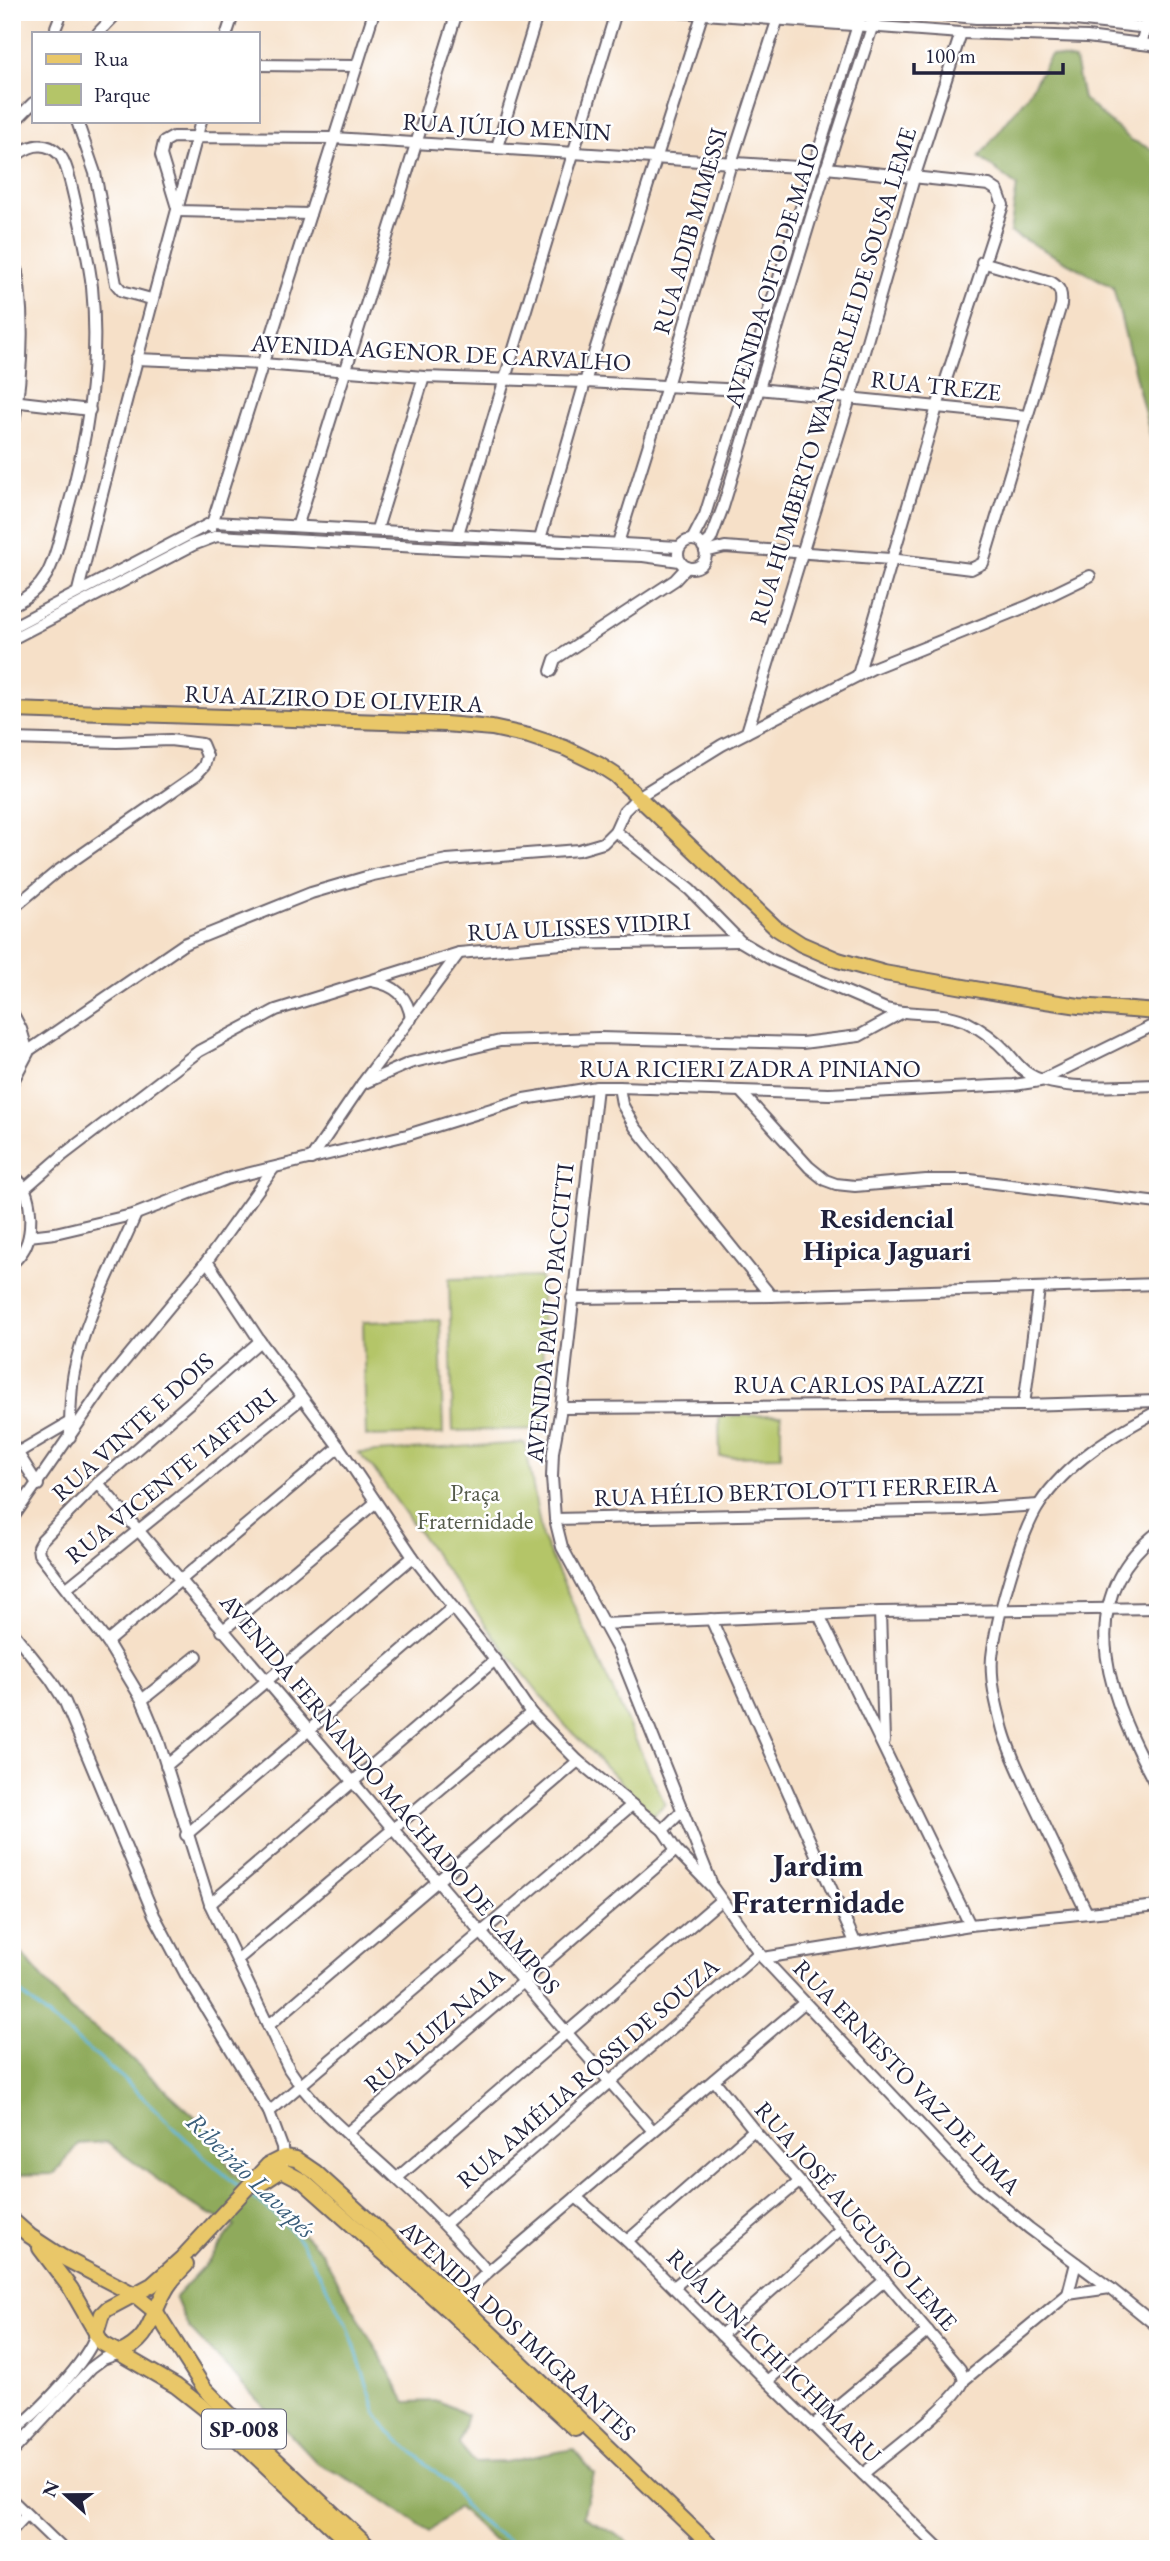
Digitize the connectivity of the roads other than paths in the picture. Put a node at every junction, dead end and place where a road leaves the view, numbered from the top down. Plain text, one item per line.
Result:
1 (62, 12) edge
2 (118, 12) edge
3 (234, 12) edge
4 (374, 12) edge
5 (457, 12) edge
6 (538, 12) edge
7 (616, 12) edge
8 (677, 12) edge
9 (862, 12) edge
10 (877, 12) edge
11 (911, 12) edge
12 (1150, 12) edge
13 (703, 13) edge
14 (779, 15) edge
15 (1057, 15) edge
16 (56, 27) dead end
17 (857, 27) junction
18 (872, 28) junction
19 (1144, 28) junction
20 (1158, 29) edge
21 (99, 32) edge
22 (227, 32) edge
23 (961, 33) junction
24 (1140, 44) junction
25 (1158, 46) edge
26 (259, 65) edge
27 (356, 66) junction
28 (32, 104) edge
29 (77, 122) edge
30 (201, 122) edge
31 (12, 124) edge
32 (197, 136) junction
33 (334, 138) junction
34 (416, 143) junction
35 (497, 147) junction
36 (575, 152) junction
37 (656, 157) junction
38 (12, 159) edge
39 (731, 163) junction
40 (814, 168) junction
41 (827, 168) junction
42 (914, 178) junction
43 (178, 211) junction
44 (310, 214) junction
45 (12, 247) edge
46 (982, 262) junction
47 (151, 299) junction
48 (136, 359) junction
49 (263, 364) junction
50 (345, 372) junction
51 (424, 377) junction
52 (505, 380) junction
53 (585, 382) junction
54 (667, 386) junction
55 (758, 389) junction
56 (744, 390) junction
57 (849, 399) junction
58 (15, 402) edge
59 (937, 407) junction
60 (90, 410) junction
61 (1027, 416) junction
62 (12, 435) edge
63 (213, 522) junction
64 (298, 524) junction
65 (377, 529) junction
66 (458, 534) junction
67 (210, 537) junction
68 (540, 539) junction
69 (692, 540) junction
70 (618, 543) junction
71 (680, 547) junction
72 (704, 549) junction
73 (801, 553) junction
74 (890, 559) junction
75 (683, 564) junction
76 (1090, 576) dead end
77 (78, 591) junction
78 (12, 605) edge
79 (12, 627) edge
80 (12, 639) edge
81 (551, 671) dead end
82 (858, 675) junction
83 (12, 710) edge
84 (747, 732) junction
85 (12, 739) edge
86 (638, 797) junction
87 (615, 831) junction
88 (12, 909) edge
89 (740, 941) junction
90 (459, 953) junction
91 (369, 980) junction
92 (12, 1012) edge
93 (1158, 1012) edge
94 (901, 1013) junction
95 (411, 1019) junction
96 (1158, 1023) edge
97 (28, 1053) junction
98 (12, 1062) edge
99 (1040, 1081) junction
100 (12, 1083) edge
101 (362, 1084) junction
102 (1158, 1085) edge
103 (597, 1087) junction
104 (619, 1087) junction
105 (741, 1092) junction
106 (311, 1159) junction
107 (273, 1169) junction
108 (12, 1176) edge
109 (24, 1189) junction
110 (1158, 1203) edge
111 (136, 1214) junction
112 (29, 1236) junction
113 (207, 1261) junction
114 (12, 1264) edge
115 (1158, 1284) edge
116 (1039, 1289) junction
117 (771, 1296) junction
118 (572, 1298) junction
119 (260, 1341) junction
120 (302, 1398) junction
121 (1158, 1401) edge
122 (1024, 1405) junction
123 (561, 1408) junction
124 (1158, 1410) edge
125 (70, 1422) junction
126 (70, 1438) junction
127 (339, 1447) junction
128 (14, 1451) edge
129 (98, 1483) junction
130 (38, 1485) junction
131 (375, 1503) junction
132 (1039, 1505) junction
133 (12, 1519) edge
134 (555, 1519) junction
135 (139, 1531) junction
136 (1158, 1532) edge
137 (413, 1557) junction
138 (181, 1581) junction
139 (67, 1588) junction
140 (453, 1607) junction
141 (1108, 1607) junction
142 (1158, 1608) edge
143 (1002, 1610) junction
144 (880, 1612) junction
145 (820, 1615) junction
146 (711, 1619) junction
147 (603, 1624) junction
148 (12, 1631) edge
149 (222, 1631) junction
150 (107, 1642) junction
151 (197, 1656) dead end
152 (495, 1660) junction
153 (265, 1681) junction
154 (142, 1700) junction
155 (531, 1713) junction
156 (309, 1731) junction
157 (884, 1748) junction
158 (578, 1761) junction
159 (166, 1766) junction
160 (352, 1781) junction
161 (1158, 1789) edge
162 (632, 1805) junction
163 (682, 1811) junction
164 (393, 1829) junction
165 (663, 1830) junction
166 (186, 1835) junction
167 (676, 1850) junction
168 (437, 1880) junction
169 (713, 1888) junction
170 (721, 1899) junction
171 (210, 1903) junction
172 (1158, 1906) edge
173 (1087, 1913) junction
174 (970, 1925) junction
175 (482, 1931) junction
176 (855, 1942) junction
177 (761, 1955) junction
178 (237, 1960) junction
179 (523, 1982) junction
180 (804, 2003) junction
181 (268, 2025) junction
182 (566, 2032) junction
183 (714, 2080) junction
184 (609, 2083) junction
185 (299, 2085) junction
186 (270, 2112) junction
187 (754, 2130) junction
188 (653, 2131) junction
189 (347, 2133) junction
190 (283, 2163) junction
191 (397, 2178) junction
192 (799, 2182) junction
193 (576, 2197) junction
194 (238, 2203) junction
195 (12, 2220) edge
196 (445, 2224) junction
197 (842, 2229) junction
198 (30, 2236) junction
199 (627, 2241) junction
200 (1076, 2263) junction
201 (488, 2272) junction
202 (885, 2280) junction
203 (674, 2287) junction
204 (1110, 2288) junction
205 (1068, 2294) junction
206 (135, 2295) junction
207 (453, 2306) junction
208 (156, 2312) junction
209 (1158, 2327) edge
210 (928, 2331) junction
211 (96, 2333) junction
212 (721, 2335) junction
213 (120, 2353) junction
214 (964, 2380) junction
215 (767, 2381) junction
216 (813, 2426) junction
217 (12, 2432) edge
218 (12, 2453) edge
219 (863, 2474) junction
220 (12, 2500) edge
221 (26, 2515) junction
222 (12, 2530) edge
223 (63, 2549) edge
224 (355, 2549) edge
225 (370, 2549) edge
226 (700, 2549) edge
227 (713, 2549) edge
228 (940, 2549) edge

1 - 16 street
2 - 21 street
3 - 22 street
4 - 27 street
5 - 34 street
6 - 35 street
7 - 36 street
8 - 13 street
9 - 17 street, AVENIDA OITO DE MAIO
10 - 18 street, AVENIDA OITO DE MAIO
11 - 15 street
12 - 19 street
13 - 14 street
13 - 37 street
14 - 17 street
14 - 39 street, RUA ADIB MIMESSI
15 - 19 street
17 - 18 street
17 - 40 street, AVENIDA OITO DE MAIO
18 - 23 street
18 - 41 street, AVENIDA OITO DE MAIO
19 - 20 street
19 - 24 street
23 - 24 street
23 - 42 street, RUA HUMBERTO WANDERLEI DE SOUSA LEME
24 - 25 street
26 - 27 street
27 - 33 street
28 - 31 street
29 - 47 street
30 - 32 street
32 - 33 street, RUA JÚLIO MENIN
32 - 43 street
32 - 43 street, RUA JÚLIO MENIN
33 - 34 street, RUA JÚLIO MENIN
33 - 44 street
34 - 35 street, RUA JÚLIO MENIN
34 - 50 street
35 - 36 street, RUA JÚLIO MENIN
36 - 37 street, RUA JÚLIO MENIN
36 - 52 street
37 - 39 street, RUA JÚLIO MENIN
37 - 53 street
38 - 60 street
39 - 40 street, RUA JÚLIO MENIN
39 - 54 street, RUA ADIB MIMESSI
40 - 56 street, AVENIDA OITO DE MAIO
41 - 42 street
41 - 55 street, AVENIDA OITO DE MAIO
42 - 46 street
42 - 57 street, RUA HUMBERTO WANDERLEI DE SOUSA LEME
43 - 44 street
43 - 47 street
44 - 49 street
45 - 58 street
46 - 59 street
46 - 61 street
47 - 48 street
48 - 49 street, AVENIDA AGENOR DE CARVALHO
48 - 77 street
49 - 50 street, AVENIDA AGENOR DE CARVALHO
49 - 63 street
50 - 51 street, AVENIDA AGENOR DE CARVALHO
50 - 64 street
51 - 52 street, AVENIDA AGENOR DE CARVALHO
51 - 65 street
52 - 53 street, AVENIDA AGENOR DE CARVALHO
52 - 66 street
53 - 54 street, AVENIDA AGENOR DE CARVALHO
53 - 68 street
54 - 56 street, AVENIDA AGENOR DE CARVALHO
54 - 70 street, RUA ADIB MIMESSI
55 - 57 street, RUA TREZE
55 - 72 street, AVENIDA OITO DE MAIO
56 - 69 street, AVENIDA OITO DE MAIO
57 - 59 street, RUA TREZE
57 - 73 street, RUA HUMBERTO WANDERLEI DE SOUSA LEME
58 - 60 street
58 - 62 street
59 - 61 street, RUA TREZE
59 - 74 street
60 - 78 street
61 - 74 street
63 - 64 street
63 - 67 street
63 - 77 street
64 - 65 street
65 - 66 street
66 - 68 street
67 - 75 street
67 - 80 street
68 - 70 street
69 - 71 street
69 - 72 street
70 - 71 street
71 - 75 street
72 - 73 street
72 - 75 street, AVENIDA OITO DE MAIO
73 - 74 street
73 - 84 street, RUA HUMBERTO WANDERLEI DE SOUSA LEME
74 - 82 street
75 - 81 street
76 - 82 street
77 - 79 street
82 - 84 street
83 - 86 main road, RUA ALZIRO DE OLIVEIRA
84 - 86 street
85 - 88 street
86 - 87 street
86 - 93 main road, RUA ALZIRO DE OLIVEIRA
87 - 89 street
87 - 97 street
89 - 90 street, RUA ULISSES VIDIRI
89 - 94 street
90 - 91 street, RUA ULISSES VIDIRI
90 - 95 street
91 - 95 street
91 - 109 street, RUA ULISSES VIDIRI
92 - 97 street
94 - 99 street
94 - 101 street
95 - 101 street
96 - 99 street, RUA RICIERI ZADRA PINIANO
97 - 98 street
97 - 100 street
99 - 102 street
99 - 105 street, RUA RICIERI ZADRA PINIANO
101 - 106 street
103 - 104 street, RUA RICIERI ZADRA PINIANO
103 - 106 street, RUA RICIERI ZADRA PINIANO
103 - 118 street, AVENIDA PAULO PACCITTI
104 - 105 street, RUA RICIERI ZADRA PINIANO
104 - 117 street
105 - 110 street
106 - 107 street, RUA RICIERI ZADRA PINIANO
107 - 111 street, RUA RICIERI ZADRA PINIANO
107 - 113 street
108 - 109 street
109 - 112 street
111 - 112 street, RUA RICIERI ZADRA PINIANO
111 - 125 street
112 - 114 street
113 - 119 street
113 - 126 street
115 - 116 street
116 - 117 street
116 - 122 street
117 - 118 street
118 - 123 street, AVENIDA PAULO PACCITTI
119 - 120 street
119 - 129 street, RUA VINTE E DOIS
120 - 127 street
120 - 135 street, RUA VICENTE TAFFURI
121 - 122 street, RUA CARLOS PALAZZI
122 - 123 street, RUA CARLOS PALAZZI
123 - 134 street, AVENIDA PAULO PACCITTI
124 - 132 street
125 - 126 street
125 - 128 street
126 - 130 street
127 - 131 street
127 - 138 street
128 - 130 street
129 - 135 street, AVENIDA FERNANDO MACHADO DE CAMPOS
129 - 139 street, RUA VINTE E DOIS
130 - 133 street
131 - 137 street
131 - 149 street
132 - 134 street, RUA HÉLIO BERTOLOTTI FERREIRA
132 - 143 street
134 - 147 street, AVENIDA PAULO PACCITTI
135 - 138 street, AVENIDA FERNANDO MACHADO DE CAMPOS
135 - 139 street, RUA VICENTE TAFFURI
136 - 141 street
137 - 140 street
137 - 153 street
138 - 149 street, AVENIDA FERNANDO MACHADO DE CAMPOS
138 - 150 street
139 - 150 street
140 - 152 street
140 - 156 street
141 - 142 street
141 - 143 street
141 - 161 street
143 - 144 street
143 - 173 street
144 - 145 street
144 - 157 street
145 - 146 street
145 - 157 street
146 - 147 street
146 - 176 street
147 - 163 street, AVENIDA PAULO PACCITTI
148 - 186 street
149 - 153 street, AVENIDA FERNANDO MACHADO DE CAMPOS
150 - 154 street
151 - 154 street
152 - 155 street
152 - 160 street
153 - 156 street, AVENIDA FERNANDO MACHADO DE CAMPOS
153 - 159 street
154 - 159 street
155 - 158 street
155 - 164 street
156 - 160 street, AVENIDA FERNANDO MACHADO DE CAMPOS
156 - 166 street
157 - 174 street
158 - 162 street
158 - 168 street
159 - 166 street
160 - 164 street, AVENIDA FERNANDO MACHADO DE CAMPOS
160 - 171 street
162 - 165 street
162 - 175 street
163 - 165 street
163 - 169 street, AVENIDA PAULO PACCITTI
164 - 168 street, AVENIDA FERNANDO MACHADO DE CAMPOS
164 - 178 street
165 - 167 street
166 - 171 street
167 - 169 street
167 - 179 street, RUA LUIZ NAIA
168 - 175 street, AVENIDA FERNANDO MACHADO DE CAMPOS
168 - 181 street
169 - 170 street, RUA ERNESTO VAZ DE LIMA
170 - 177 street, RUA ERNESTO VAZ DE LIMA
170 - 182 street
171 - 178 street
172 - 173 street
173 - 174 street
174 - 176 street
175 - 179 street, AVENIDA FERNANDO MACHADO DE CAMPOS
175 - 185 street
176 - 177 street
177 - 180 street, RUA ERNESTO VAZ DE LIMA
177 - 184 street, RUA AMÉLIA ROSSI DE SOUZA
178 - 181 street
179 - 182 street, AVENIDA FERNANDO MACHADO DE CAMPOS
179 - 189 street, RUA LUIZ NAIA
180 - 183 street
180 - 200 street, RUA ERNESTO VAZ DE LIMA
181 - 185 street
182 - 184 street, AVENIDA FERNANDO MACHADO DE CAMPOS
182 - 191 street
183 - 187 street, RUA JOSÉ AUGUSTO LEME
183 - 188 street
184 - 188 street, AVENIDA FERNANDO MACHADO DE CAMPOS
184 - 196 street, RUA AMÉLIA ROSSI DE SOUZA
185 - 186 street
185 - 189 street
186 - 190 street
187 - 192 street, RUA JOSÉ AUGUSTO LEME
187 - 199 street
188 - 193 street
189 - 191 street
190 - 194 main road
190 - 207 main road, AVENIDA DOS IMIGRANTES
191 - 196 street
192 - 197 street, RUA JOSÉ AUGUSTO LEME
192 - 203 street
193 - 199 street, RUA JUN-ICHI ICHIMARU
193 - 201 street
194 - 206 main road
194 - 208 main road
195 - 198 main road, SP-008
196 - 201 street
197 - 202 street, RUA JOSÉ AUGUSTO LEME
197 - 212 street
198 - 206 main road, SP-008
198 - 211 main road, SP-008
199 - 203 street, RUA JUN-ICHI ICHIMARU
200 - 204 street, RUA ERNESTO VAZ DE LIMA
200 - 205 street
201 - 207 street
202 - 210 street, RUA JOSÉ AUGUSTO LEME
202 - 215 street
203 - 212 street, RUA JUN-ICHI ICHIMARU
204 - 205 street
204 - 209 street, RUA ERNESTO VAZ DE LIMA
205 - 214 street
206 - 208 main road, SP-008
206 - 211 main road
207 - 226 main road, AVENIDA DOS IMIGRANTES
207 - 227 main road, AVENIDA DOS IMIGRANTES
208 - 213 main road
208 - 225 main road, SP-008
210 - 214 street, RUA JOSÉ AUGUSTO LEME
210 - 216 street
211 - 213 main road, SP-008
211 - 217 street
212 - 215 street, RUA JUN-ICHI ICHIMARU
213 - 218 street
213 - 224 main road, SP-008
214 - 219 street
215 - 216 street, RUA JUN-ICHI ICHIMARU
216 - 219 street, RUA JUN-ICHI ICHIMARU
219 - 228 street, RUA JUN-ICHI ICHIMARU
220 - 221 street
221 - 222 street
221 - 223 street

